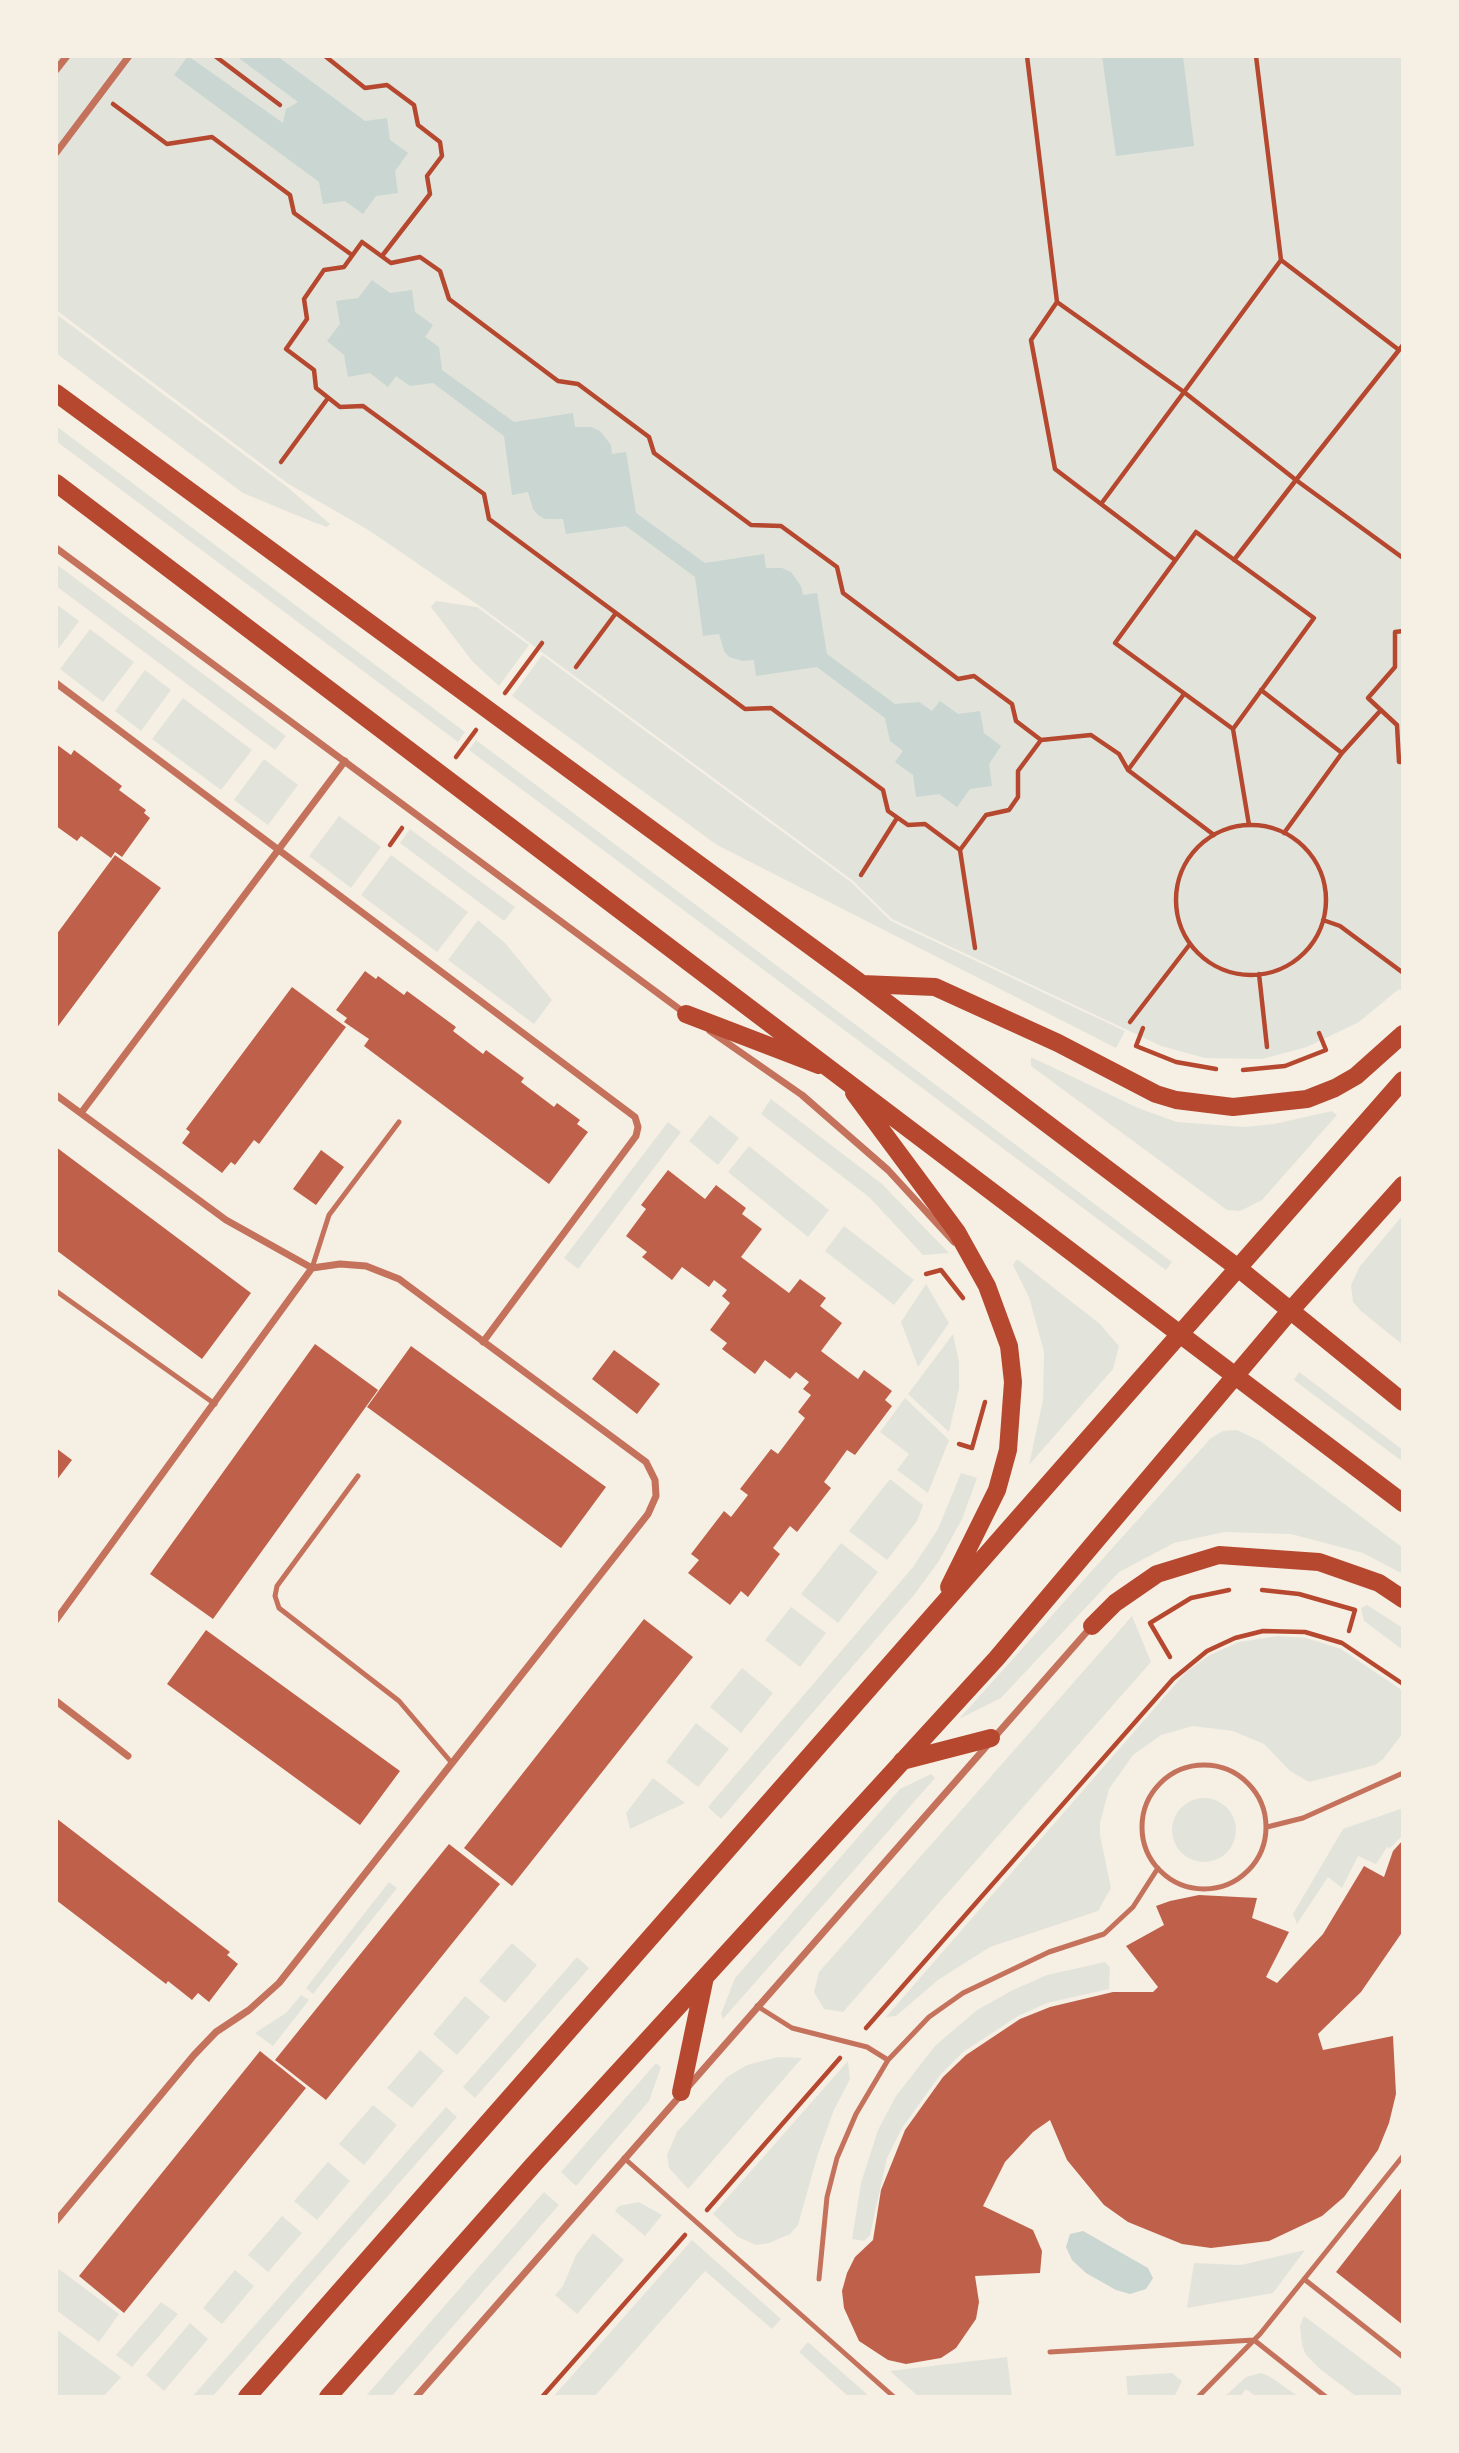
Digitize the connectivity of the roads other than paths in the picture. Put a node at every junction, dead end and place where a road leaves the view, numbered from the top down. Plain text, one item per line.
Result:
1 (67, 56) edge
2 (127, 56) edge
3 (56, 70) edge
4 (56, 153) edge
5 (56, 393) edge
6 (56, 482) edge
7 (56, 548) edge
8 (56, 683) edge
9 (345, 761) junction
10 (279, 850) junction
11 (862, 984) junction
12 (686, 1014) junction
13 (1403, 1034) edge
14 (838, 1073) junction
15 (1403, 1080) edge
16 (56, 1095) edge
17 (81, 1113) junction
18 (399, 1122) dead end
19 (1403, 1185) edge
20 (977, 1266) junction
21 (312, 1268) junction
22 (1238, 1268) junction
23 (56, 1291) edge
24 (1290, 1311) junction
25 (1180, 1337) junction
26 (483, 1342) junction
27 (1236, 1377) junction
28 (1403, 1402) edge
29 (215, 1404) junction
30 (358, 1476) dead end
31 (1403, 1503) edge
32 (1403, 1599) edge
33 (936, 1611) junction
34 (56, 1620) edge
35 (1092, 1626) joint
36 (56, 1701) edge
37 (991, 1738) junction
38 (128, 1756) dead end
39 (902, 1761) junction
40 (451, 1762) junction
41 (1402, 1775) edge
42 (1267, 1827) junction
43 (1158, 1868) junction
44 (705, 1977) junction
45 (756, 2006) junction
46 (888, 2060) junction
47 (681, 2092) junction
48 (1403, 2156) edge
49 (624, 2158) junction
50 (56, 2221) edge
51 (1304, 2278) junction
52 (819, 2279) dead end
53 (1254, 2340) junction
54 (1049, 2352) dead end
55 (1403, 2357) edge
56 (247, 2397) edge
57 (328, 2397) edge
58 (416, 2397) edge
59 (894, 2397) edge
60 (1198, 2397) edge
61 (1326, 2397) edge

1 - 3 street
2 - 4 street
5 - 11 main road
6 - 14 main road
7 - 9 street
8 - 10 street
9 - 10 street
9 - 12 street
10 - 17 street
10 - 26 street
11 - 13 main road
11 - 22 main road
12 - 14 main road
12 - 20 street
14 - 20 main road
14 - 25 main road
15 - 22 main road
16 - 17 street
17 - 21 street
18 - 21 lane
19 - 24 main road
20 - 33 main road
21 - 26 street
21 - 29 street
22 - 24 main road
22 - 25 main road
23 - 29 lane
24 - 27 main road
24 - 28 main road
25 - 27 main road
25 - 33 main road
26 - 40 street
27 - 31 main road
27 - 39 main road
29 - 34 street
30 - 40 lane
32 - 35 main road
33 - 56 main road
35 - 37 street
36 - 38 street
37 - 39 main road
37 - 45 street
39 - 44 main road
40 - 50 street
41 - 42 lane
42 - 43 lane
42 - 43 lane
43 - 46 lane
44 - 47 main road
44 - 57 main road
45 - 46 lane
45 - 47 street
46 - 52 lane
47 - 49 street
48 - 51 lane
49 - 58 street
49 - 59 lane
51 - 53 lane
51 - 55 lane
53 - 54 lane
53 - 60 lane
53 - 61 lane

